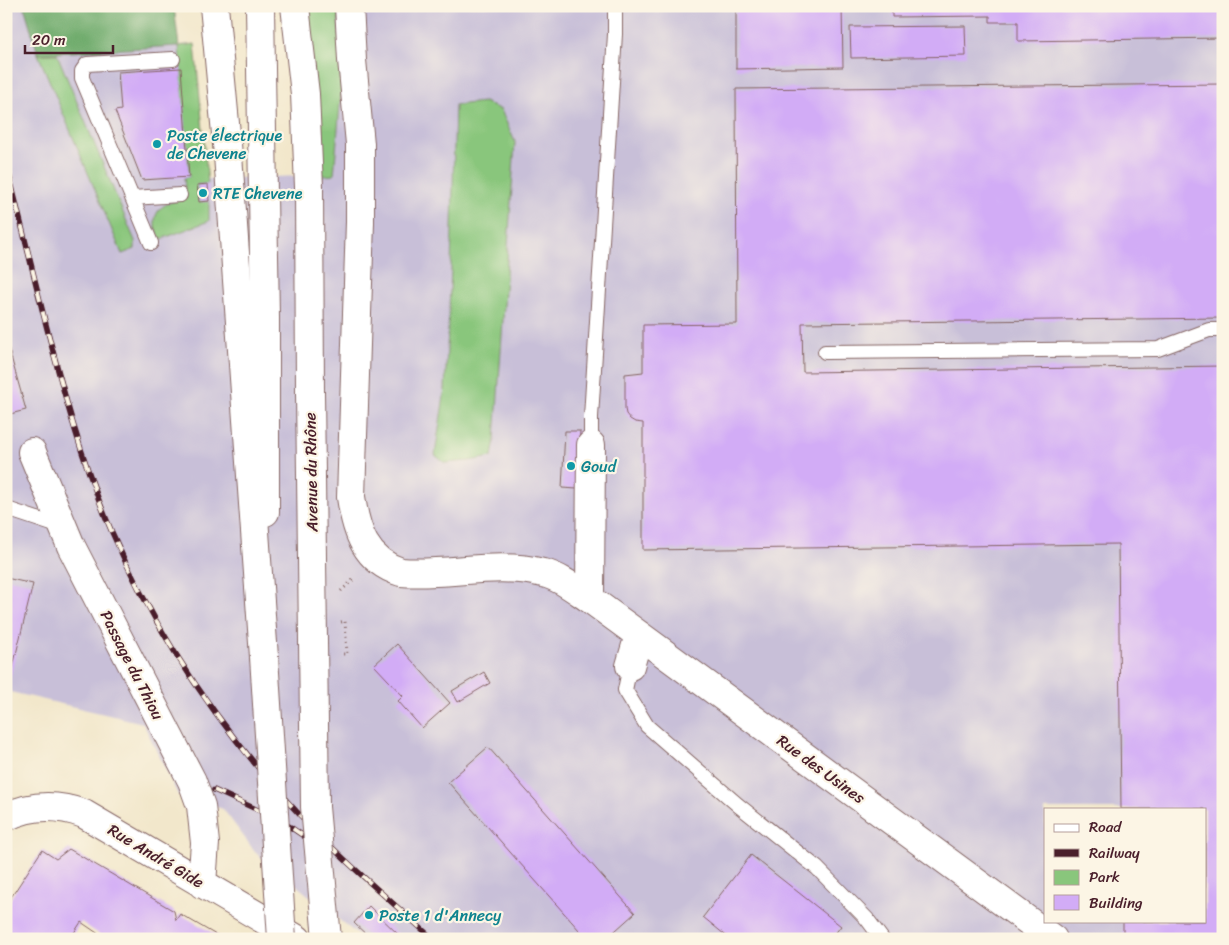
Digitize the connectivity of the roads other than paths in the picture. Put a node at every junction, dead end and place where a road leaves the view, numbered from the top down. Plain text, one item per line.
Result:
1 (214, 6) edge
2 (260, 6) edge
3 (295, 6) edge
4 (349, 6) edge
5 (615, 6) edge
6 (173, 59) dead end
7 (180, 195) dead end
8 (132, 198) junction
9 (151, 243) dead end
10 (1223, 330) edge
11 (825, 352) dead end
12 (590, 445) joint
13 (32, 452) dead end
14 (10, 510) dead end
15 (64, 528) junction
16 (590, 600) junction
17 (639, 636) junction
18 (264, 657) junction
19 (630, 666) joint
20 (12, 810) edge
21 (202, 884) junction
22 (1042, 936) edge
23 (282, 939) edge
24 (297, 939) edge
25 (327, 939) edge
26 (882, 939) edge

1 - 18 main road
2 - 18 main road
3 - 25 main road, Avenue du Rhône, bridge
4 - 16 main road, Rue des Usines
5 - 12 lane
6 - 8 lane
7 - 8 lane
8 - 9 lane
10 - 11 lane
12 - 16 main road
13 - 15 main road, Passage du Thiou
14 - 15 lane
15 - 21 main road, Passage du Thiou
16 - 17 main road, Rue des Usines
17 - 19 main road
17 - 22 main road, Rue des Usines
18 - 23 main road, bridge
19 - 26 lane
20 - 21 main road, Rue André Gide
21 - 24 main road, Rue André Gide

